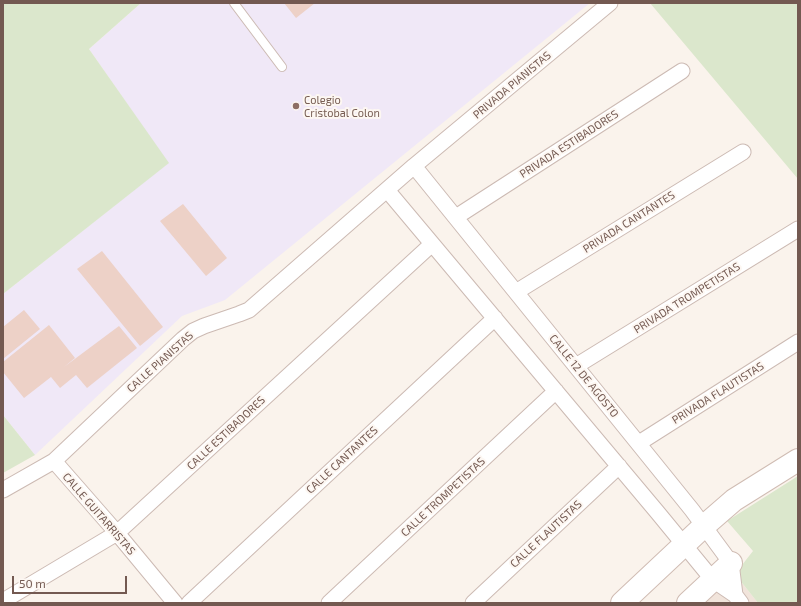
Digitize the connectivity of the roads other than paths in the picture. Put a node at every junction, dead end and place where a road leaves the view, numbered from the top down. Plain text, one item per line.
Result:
1 (234, 3) edge
2 (610, 3) edge
3 (282, 67) dead end
4 (682, 71) dead end
5 (743, 152) dead end
6 (414, 166) junction
7 (387, 190) junction
8 (456, 217) junction
9 (798, 229) edge
10 (432, 244) junction
11 (516, 292) junction
12 (495, 318) junction
13 (798, 342) edge
14 (576, 366) junction
15 (556, 391) junction
16 (638, 443) junction
17 (798, 460) edge
18 (54, 461) junction
19 (619, 466) junction
20 (3, 490) edge
21 (704, 526) junction
22 (117, 533) junction
23 (684, 544) junction
24 (731, 563) junction
25 (713, 580) junction
26 (738, 599) edge
27 (3, 601) edge
28 (175, 603) edge
29 (189, 603) edge
30 (329, 603) edge
31 (473, 603) edge
32 (622, 603) edge
33 (688, 603) edge

1 - 3 lane
2 - 6 street, PRIVADA PIANISTAS
4 - 8 street, PRIVADA ESTIBADORES
5 - 11 street, PRIVADA CANTANTES
6 - 7 street, CALLE PIANISTAS
6 - 8 street, CALLE 12 DE AGOSTO
7 - 10 street, CALLE 12 DE AGOSTO
7 - 18 street, CALLE PIANISTAS
8 - 11 street, CALLE 12 DE AGOSTO
9 - 14 street, PRIVADA TROMPETISTAS
10 - 12 street, CALLE 12 DE AGOSTO
10 - 22 street, CALLE ESTIBADORES
11 - 14 street, CALLE 12 DE AGOSTO
12 - 15 street, CALLE 12 DE AGOSTO
12 - 29 street, CALLE CANTANTES
13 - 16 street, PRIVADA FLAUTISTAS
14 - 16 street, CALLE 12 DE AGOSTO
15 - 19 street, CALLE 12 DE AGOSTO
15 - 30 street, CALLE TROMPETISTAS
16 - 21 street, CALLE 12 DE AGOSTO
17 - 21 street
18 - 20 street, CALLE PIANISTAS
18 - 22 street, CALLE GUITARRISTAS
19 - 23 street, CALLE 12 DE AGOSTO
19 - 31 street, CALLE FLAUTISTAS
21 - 23 street
21 - 24 street, CALLE 12 DE AGOSTO
22 - 27 street, CALLE ESTIBADORES
22 - 28 street, CALLE GUITARRISTAS
23 - 25 street, CALLE 12 DE AGOSTO
23 - 32 street
24 - 25 street
24 - 26 street, CALLE 12 DE AGOSTO
25 - 26 street, CALLE 12 DE AGOSTO
25 - 33 street

